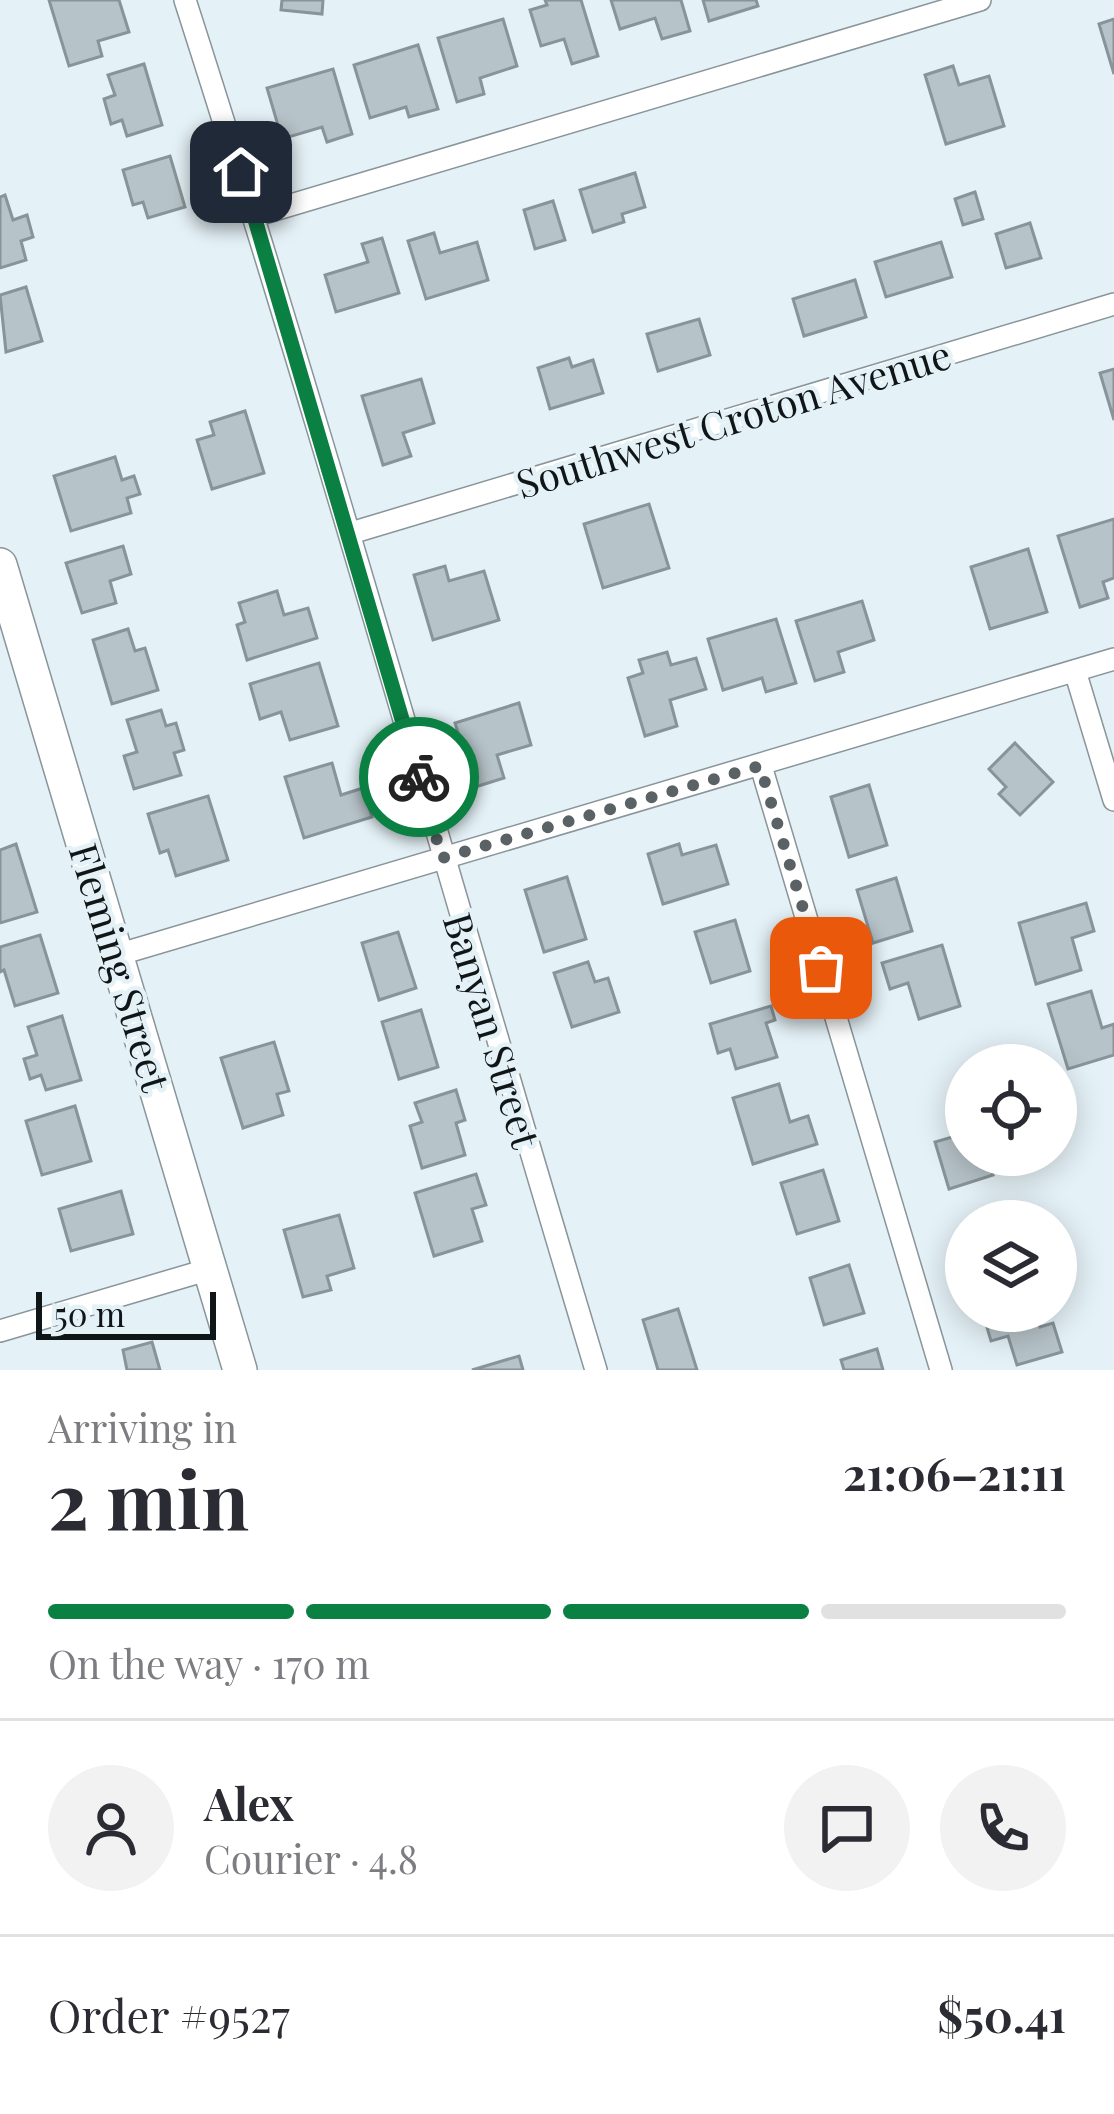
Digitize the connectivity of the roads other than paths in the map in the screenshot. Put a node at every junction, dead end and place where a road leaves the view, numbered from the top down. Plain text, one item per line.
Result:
1 (185, 0) edge
2 (980, 0) edge
3 (254, 216) junction
4 (1114, 304) edge
5 (351, 533) junction
6 (0, 565) edge
7 (1114, 659) edge
8 (1076, 671) junction
9 (760, 766) junction
10 (1114, 800) edge
11 (442, 858) junction
12 (117, 956) junction
13 (210, 1270) junction
14 (0, 1331) edge
15 (241, 1370) edge
16 (596, 1370) edge
17 (941, 1370) edge

1 - 3 street, Banyan Street
2 - 3 street
3 - 5 street, Banyan Street
4 - 5 street, Southwest Croton Avenue
5 - 11 street, Banyan Street
6 - 12 street, Fleming Street
7 - 8 street
8 - 9 street
8 - 10 street
9 - 11 street
9 - 17 street
11 - 12 street
11 - 16 street, Banyan Street
12 - 13 street, Fleming Street
13 - 14 street
13 - 15 street, Fleming Street

